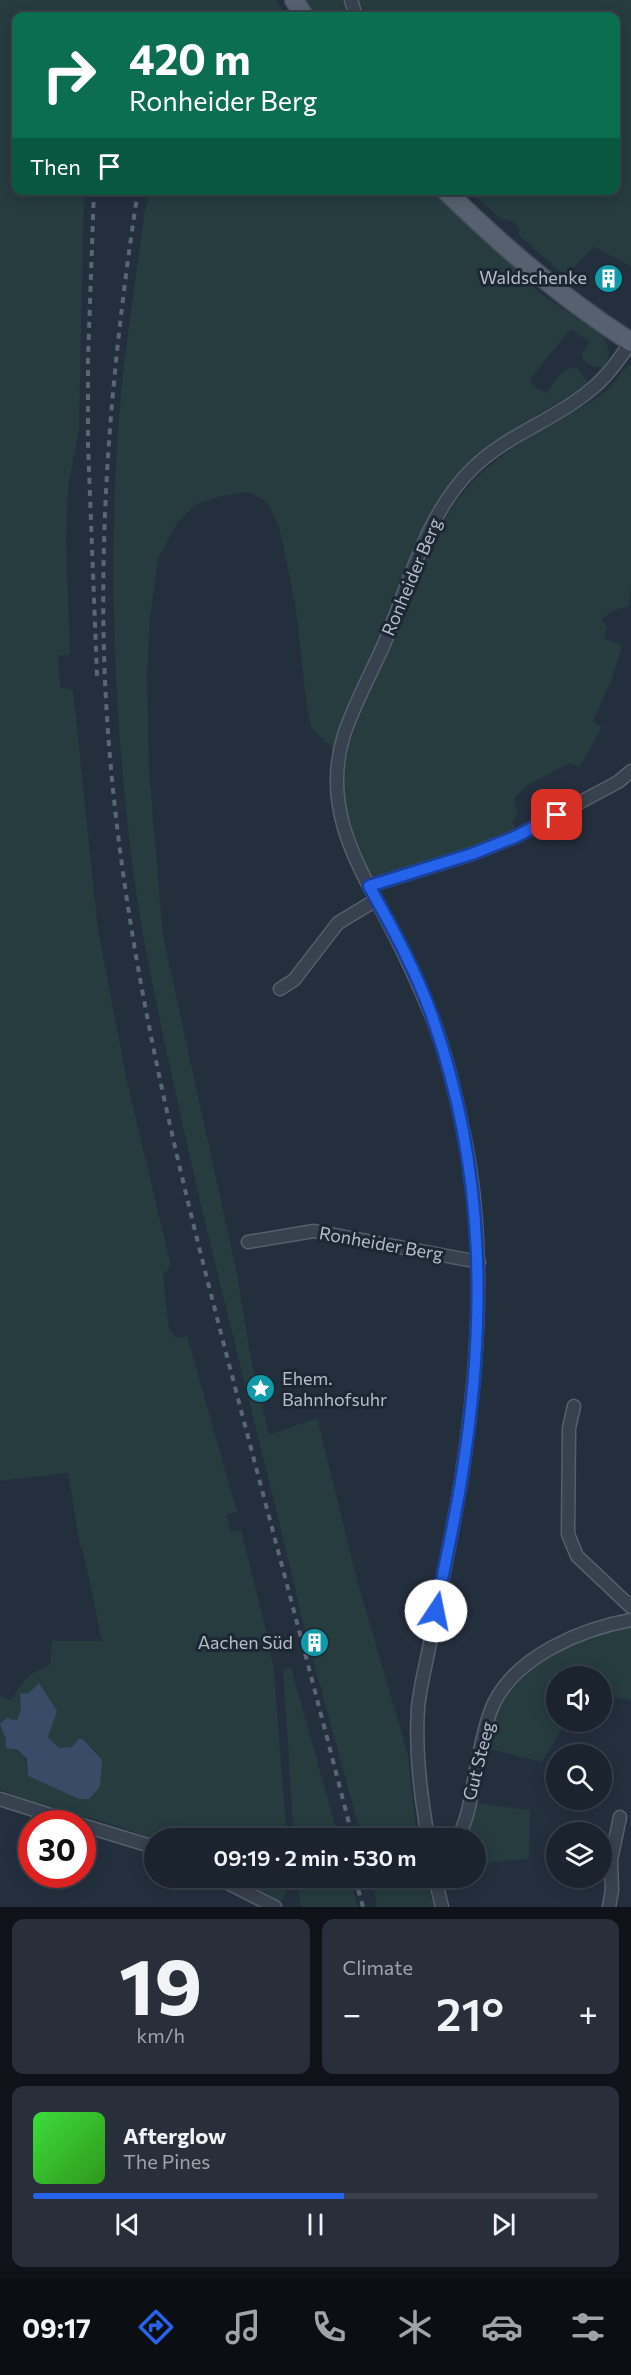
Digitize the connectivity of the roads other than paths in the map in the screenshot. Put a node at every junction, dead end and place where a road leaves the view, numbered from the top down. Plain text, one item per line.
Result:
1 (451, 195) edge
2 (631, 342) edge
3 (631, 771) edge
4 (369, 886) junction
5 (376, 900) junction
6 (280, 989) dead end
7 (248, 1242) dead end
8 (478, 1262) junction
9 (574, 1406) dead end
10 (631, 1607) edge
11 (631, 1620) edge
12 (0, 1799) edge
13 (34, 1810) edge
14 (620, 1817) dead end
15 (426, 1828) edge
16 (462, 1828) edge
17 (96, 1829) edge
18 (144, 1844) edge
19 (237, 1888) edge
20 (437, 1888) edge
21 (274, 1907) edge
22 (442, 1907) edge
23 (609, 1907) edge

1 - 2 main road
2 - 4 street, Ronheider Berg
3 - 4 street
4 - 5 street, Ronheider Berg
5 - 6 street
5 - 8 street, Ronheider Berg
7 - 8 street, Ronheider Berg
8 - 15 street, Ronheider Berg
9 - 10 street
11 - 16 street, Gut Steeg
12 - 13 street
14 - 23 street
17 - 18 street
19 - 21 street
20 - 22 street

